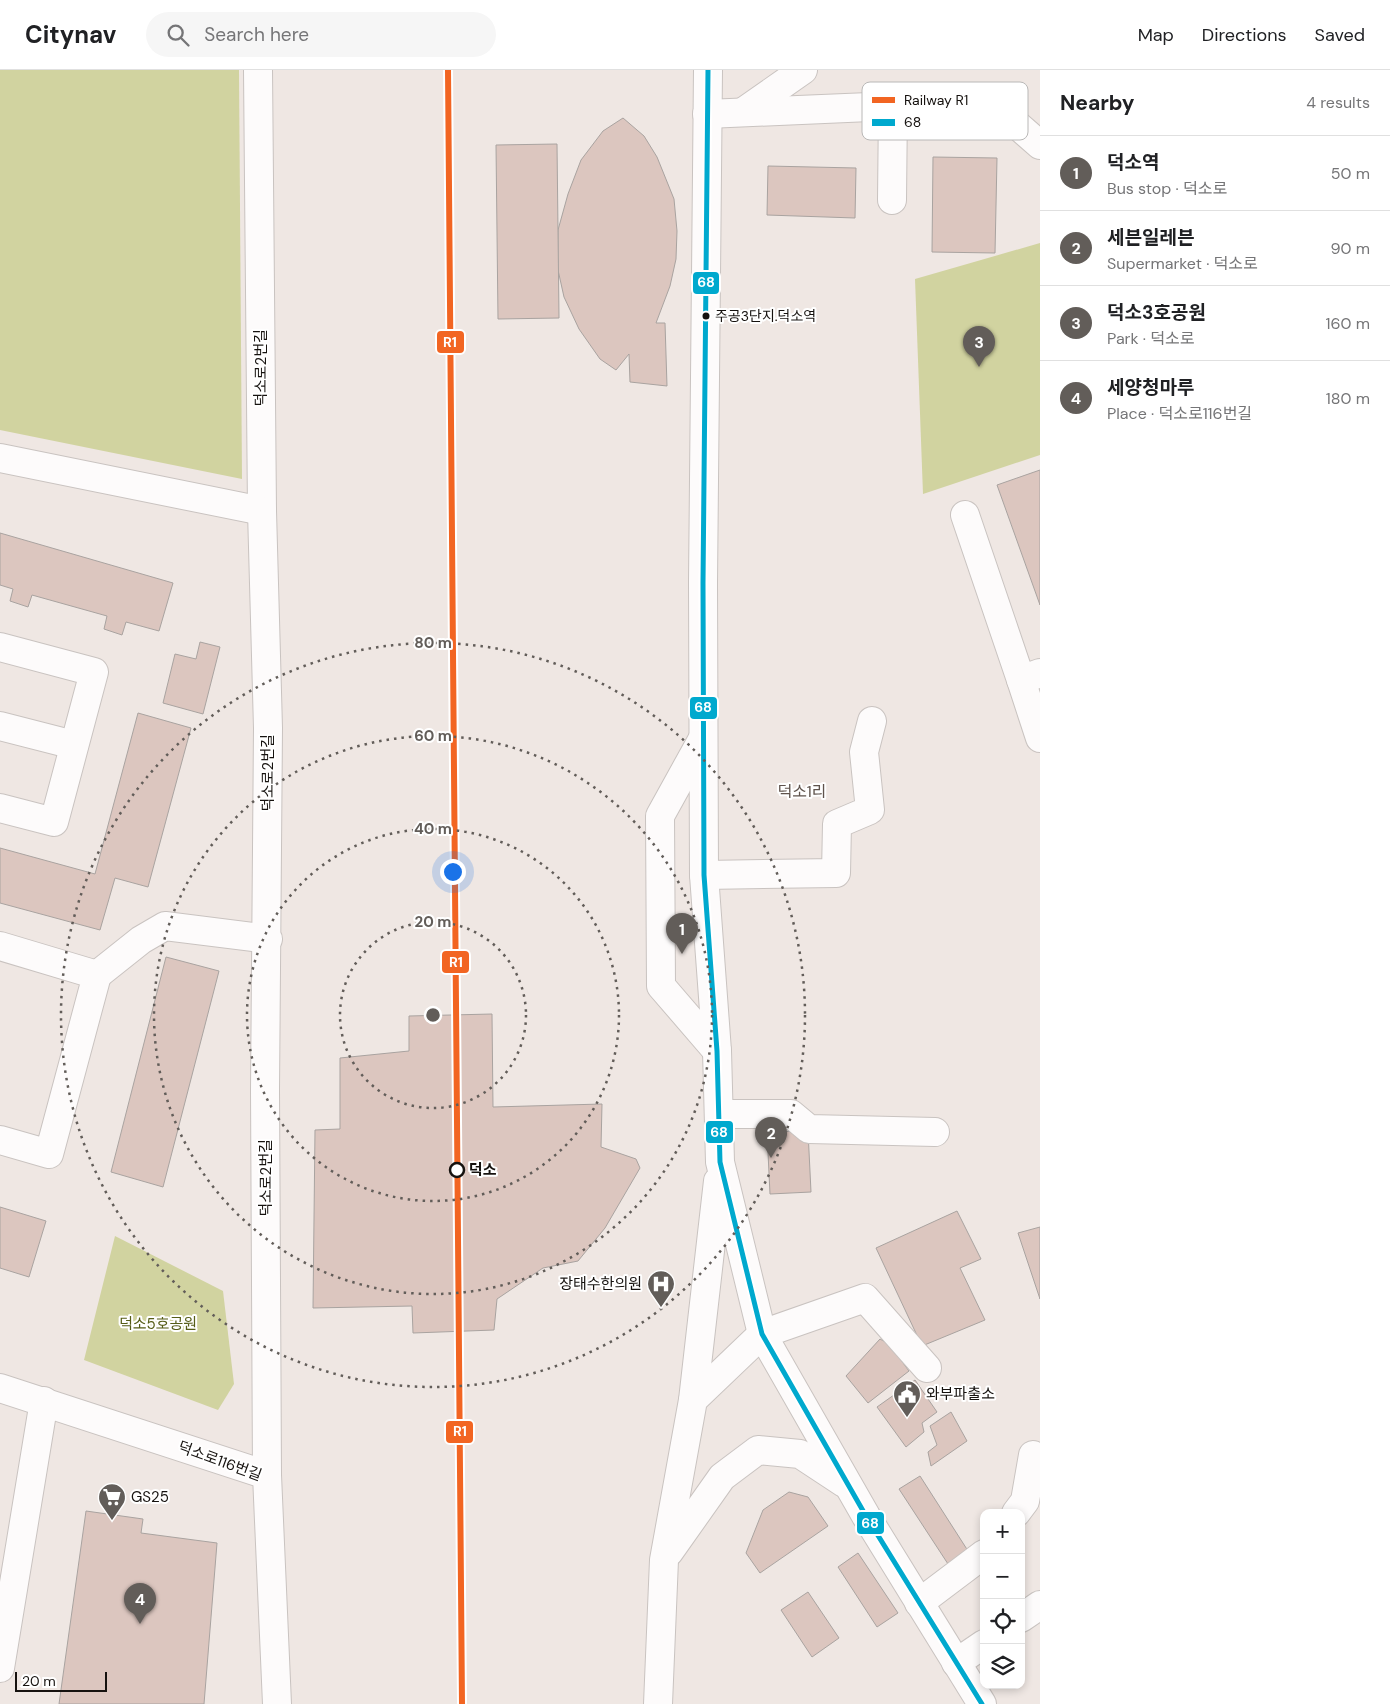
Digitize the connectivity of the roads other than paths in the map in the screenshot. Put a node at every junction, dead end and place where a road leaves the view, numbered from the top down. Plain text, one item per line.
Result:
1 (258, 70) edge
2 (708, 70) edge
3 (803, 70) edge
4 (862, 107) edge
5 (742, 112) junction
6 (707, 114) junction
7 (1028, 135) edge
8 (892, 140) edge
9 (1040, 145) edge
10 (892, 200) dead end
11 (0, 458) edge
12 (262, 511) junction
13 (965, 515) dead end
14 (0, 647) edge
15 (1031, 677) edge
16 (872, 721) dead end
17 (0, 726) edge
18 (704, 737) junction
19 (1040, 738) edge
20 (74, 745) junction
21 (0, 808) edge
22 (704, 875) junction
23 (268, 939) junction
24 (0, 946) edge
25 (97, 975) junction
26 (717, 1051) junction
27 (720, 1114) junction
28 (935, 1132) dead end
29 (0, 1140) edge
30 (720, 1162) junction
31 (762, 1334) junction
32 (927, 1368) dead end
33 (0, 1388) edge
34 (693, 1400) junction
35 (44, 1401) junction
36 (1033, 1455) dead end
37 (267, 1475) junction
38 (849, 1486) junction
39 (1019, 1509) edge
40 (980, 1557) edge
41 (664, 1560) junction
42 (919, 1603) junction
43 (1040, 1604) edge
44 (1025, 1615) edge
45 (980, 1647) edge
46 (956, 1663) junction
47 (0, 1668) edge
48 (277, 1704) edge
49 (658, 1704) edge
50 (982, 1704) edge

1 - 12 street, 덕소로2번길
2 - 6 street
3 - 5 street
4 - 5 street
5 - 6 street
6 - 18 street
7 - 9 street
8 - 10 street
11 - 12 street
12 - 23 street, 덕소로2번길
13 - 15 street
14 - 20 street
15 - 19 street
16 - 22 street
17 - 20 street
18 - 22 street
18 - 26 street
20 - 21 street
22 - 26 street
23 - 25 street
23 - 37 street, 덕소로2번길
24 - 25 street
25 - 29 street
26 - 27 street
27 - 28 street
27 - 30 street
30 - 31 street
30 - 34 street
31 - 32 street
31 - 34 street
31 - 38 street
33 - 35 street, 덕소로116번길
34 - 41 street
35 - 37 street, 덕소로116번길
35 - 47 street
36 - 39 street
37 - 48 street, 덕소로116번길
38 - 41 street
38 - 42 street
40 - 42 street
41 - 49 street
42 - 46 street
43 - 44 street
45 - 46 street
46 - 50 street

